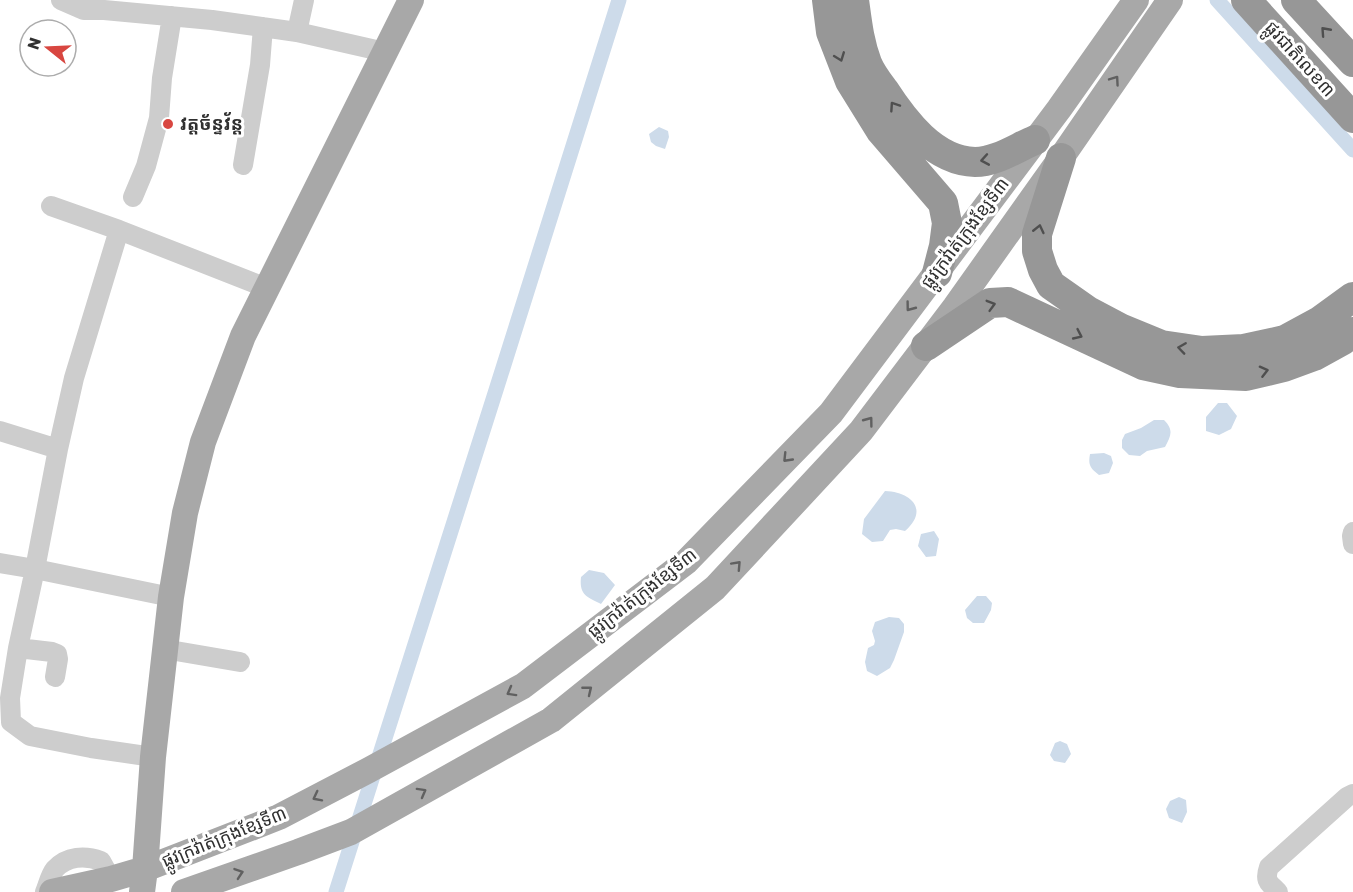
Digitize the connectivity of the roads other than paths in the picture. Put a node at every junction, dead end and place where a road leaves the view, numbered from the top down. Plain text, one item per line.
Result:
1 (61, 0) edge
2 (304, 0) edge
3 (411, 0) edge
4 (827, 0) edge
5 (854, 0) edge
6 (1136, 0) edge
7 (1170, 0) edge
8 (1246, 0) edge
9 (1296, 0) edge
10 (170, 11) edge
11 (262, 27) junction
12 (297, 32) junction
13 (384, 52) junction
14 (1353, 62) edge
15 (1353, 118) edge
16 (1035, 140) junction
17 (1061, 158) junction
18 (243, 165) dead end
19 (132, 197) dead end
20 (51, 206) dead end
21 (119, 230) junction
22 (936, 273) junction
23 (267, 288) junction
24 (1353, 297) edge
25 (1353, 332) edge
26 (926, 346) junction
27 (0, 431) edge
28 (58, 449) junction
29 (1353, 532) edge
30 (1353, 544) edge
31 (0, 563) edge
32 (35, 569) junction
33 (171, 597) junction
34 (18, 648) junction
35 (164, 649) junction
36 (240, 662) dead end
37 (55, 677) dead end
38 (153, 757) junction
39 (1353, 794) edge
40 (111, 879) junction
41 (143, 880) edge
42 (45, 892) edge
43 (52, 892) edge
44 (184, 892) edge
45 (1278, 892) edge

1 - 10 street
2 - 12 street
3 - 13 main road
4 -> 22 highway
16 -> 5 highway
6 - 16 main road, ផ្លូវក្រវ៉ាត់ក្រុងខ្សែទី៣
17 -> 7 main road, ផ្លូវក្រវ៉ាត់ក្រុងខ្សែទី៣
8 - 15 highway, ផ្លូវជាតិលេខ៣
14 -> 9 highway, ផ្លូវជាតិលេខ៣
10 - 11 street
10 - 19 street
11 - 12 street
11 - 18 street
12 - 13 street
13 - 23 main road
16 - 22 main road, ផ្លូវក្រវ៉ាត់ក្រុងខ្សែទី៣
24 -> 17 highway
17 - 26 main road, ផ្លូវក្រវ៉ាត់ក្រុងខ្សែទី៣
20 - 21 street
21 - 23 street
21 - 28 street
22 -> 41 main road, ផ្លូវក្រវ៉ាត់ក្រុងខ្សែទី៣
23 - 33 main road
26 -> 25 highway
44 -> 26 main road, ផ្លូវក្រវ៉ាត់ក្រុងខ្សែទី៣
27 - 28 street
28 - 32 street
29 - 30 street
31 - 32 street
32 - 33 street
32 - 34 street
33 - 35 main road
34 - 37 street
34 - 38 street
35 - 36 street
35 - 38 main road
38 - 41 main road
39 - 45 street
40 - 41 main road, ផ្លូវក្រវ៉ាត់ក្រុងខ្សែទី៣
40 - 42 street
40 - 43 main road, ផ្លូវក្រវ៉ាត់ក្រុងខ្សែទី៣

